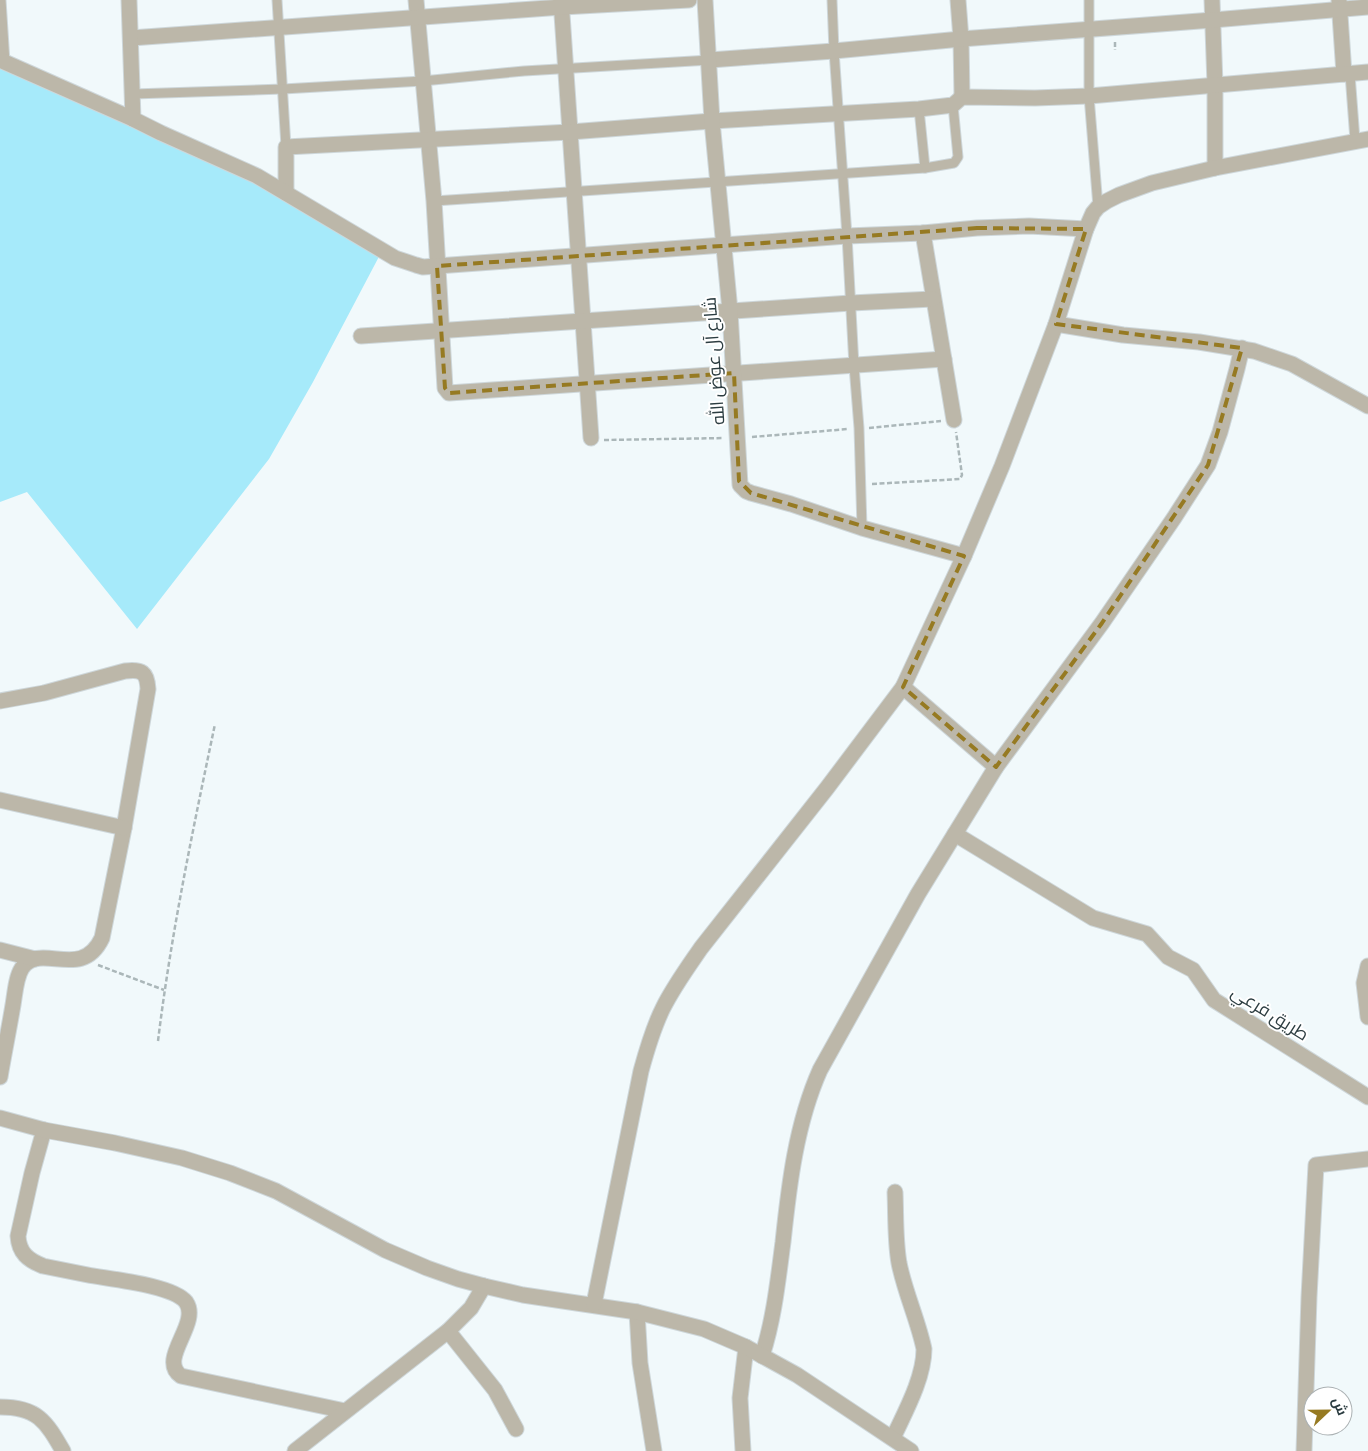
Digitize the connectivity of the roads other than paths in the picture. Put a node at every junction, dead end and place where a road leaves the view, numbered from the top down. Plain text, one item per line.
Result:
1 (1, 0) edge
2 (129, 0) edge
3 (277, 0) edge
4 (416, 0) edge
5 (690, 0) edge
6 (705, 0) edge
7 (832, 0) edge
8 (958, 0) edge
9 (1089, 0) edge
10 (1212, 0) edge
11 (562, 4) edge
12 (1339, 4) edge
13 (1368, 7) edge
14 (418, 18) junction
15 (1213, 20) junction
16 (279, 28) junction
17 (1089, 30) junction
18 (131, 38) junction
19 (961, 38) junction
20 (834, 51) junction
21 (710, 60) junction
22 (3, 61) edge
23 (566, 69) junction
24 (1368, 72) edge
25 (1347, 74) junction
26 (423, 81) junction
27 (1215, 85) junction
28 (283, 89) junction
29 (132, 94) junction
30 (1089, 96) junction
31 (958, 101) junction
32 (920, 109) junction
33 (838, 113) junction
34 (133, 119) junction
35 (712, 121) junction
36 (570, 132) junction
37 (1362, 139) edge
38 (428, 140) junction
39 (286, 147) junction
40 (925, 168) junction
41 (1215, 168) junction
42 (842, 173) junction
43 (718, 182) junction
44 (574, 192) junction
45 (286, 193) junction
46 (434, 201) junction
47 (1098, 208) junction
48 (1086, 229) junction
49 (923, 233) junction
50 (847, 236) junction
51 (724, 245) junction
52 (579, 256) junction
53 (438, 266) junction
54 (933, 299) junction
55 (851, 303) junction
56 (730, 311) junction
57 (584, 321) junction
58 (1056, 324) junction
59 (442, 331) junction
60 (361, 336) dead end
61 (1242, 348) junction
62 (944, 359) junction
63 (854, 366) junction
64 (734, 373) junction
65 (587, 384) junction
66 (1368, 406) edge
67 (954, 420) road end
68 (591, 438) road end
69 (862, 528) junction
70 (964, 556) junction
71 (904, 687) junction
72 (0, 701) edge
73 (996, 767) junction
74 (0, 800) edge
75 (124, 828) junction
76 (955, 834) junction
77 (0, 950) edge
78 (35, 959) junction
79 (1368, 966) edge
80 (1368, 1017) edge
81 (0, 1077) edge
82 (1368, 1097) edge
83 (0, 1118) edge
84 (44, 1130) junction
85 (1368, 1159) edge
86 (895, 1192) dead end
87 (484, 1286) junction
88 (594, 1304) junction
89 (637, 1312) junction
90 (448, 1331) junction
91 (746, 1347) junction
92 (762, 1356) junction
93 (0, 1407) edge
94 (345, 1411) junction
95 (516, 1428) dead end
96 (893, 1438) junction
97 (63, 1451) edge
98 (295, 1451) edge
99 (654, 1451) edge
100 (742, 1451) edge
101 (910, 1451) edge
102 (1304, 1451) edge

1 - 22 lane
2 - 18 street
3 - 16 lane
4 - 14 street
5 - 11 street
6 - 21 street, شارع آل عوض الله
7 - 20 lane
8 - 19 street
9 - 17 lane
10 - 15 street
11 - 14 street
11 - 23 street
12 - 13 street
12 - 15 street
12 - 25 street
14 - 16 street
14 - 26 street
15 - 17 street
15 - 27 street
16 - 18 street
16 - 28 lane
17 - 19 street
17 - 30 lane
18 - 29 street
19 - 20 street
19 - 31 street
20 - 21 street
20 - 33 lane
21 - 23 lane
21 - 35 street, شارع آل عوض الله
22 - 34 street
23 - 26 lane
23 - 36 street
24 - 25 street
25 - 27 street
25 - 37 lane
26 - 28 lane
26 - 38 street
27 - 30 street
27 - 41 street
28 - 29 lane
28 - 39 lane
29 - 34 street
30 - 31 street
30 - 47 lane
31 - 32 street
31 - 40 lane
32 - 33 street
32 - 40 lane
33 - 35 street
33 - 42 lane
34 - 45 street
35 - 36 street
35 - 43 street, شارع آل عوض الله
36 - 38 street
36 - 44 street
37 - 41 street
38 - 39 street
38 - 46 street
39 - 45 street
40 - 42 lane
41 - 47 street
42 - 43 lane
42 - 50 lane
43 - 44 lane
43 - 51 street, شارع آل عوض الله
44 - 46 lane
44 - 52 street
45 - 53 street
46 - 53 street
47 - 48 street
48 - 49 street
48 - 58 street
49 - 50 street
49 - 54 street
50 - 51 street
50 - 55 lane
51 - 52 street
51 - 56 street, شارع آل عوض الله
52 - 53 street
52 - 57 street
53 - 59 street
54 - 55 street
54 - 62 street
55 - 56 street
55 - 63 lane
56 - 57 street
56 - 64 street, شارع آل عوض الله
57 - 59 street
57 - 65 street
58 - 61 street
58 - 70 street
59 - 60 street
59 - 65 street
61 - 66 street
61 - 73 street
62 - 63 street
62 - 67 street
63 - 64 street
63 - 69 lane
64 - 65 street
64 - 69 street, شارع آل عوض الله
65 - 68 street
69 - 70 street, شارع آل عوض الله
70 - 71 street
71 - 73 street
71 - 88 street
72 - 75 street
73 - 76 street
74 - 75 street
75 - 78 street
76 - 82 street, طريق فرعي
76 - 92 street
77 - 78 street
78 - 81 street
79 - 80 street
83 - 84 street
84 - 87 street
84 - 94 street
85 - 102 street
86 - 96 street
87 - 88 street
87 - 90 street
88 - 89 street
89 - 91 street
89 - 99 street
90 - 94 street
90 - 95 street
91 - 92 street
91 - 100 street
92 - 96 street
93 - 97 street
94 - 98 street
96 - 101 street

